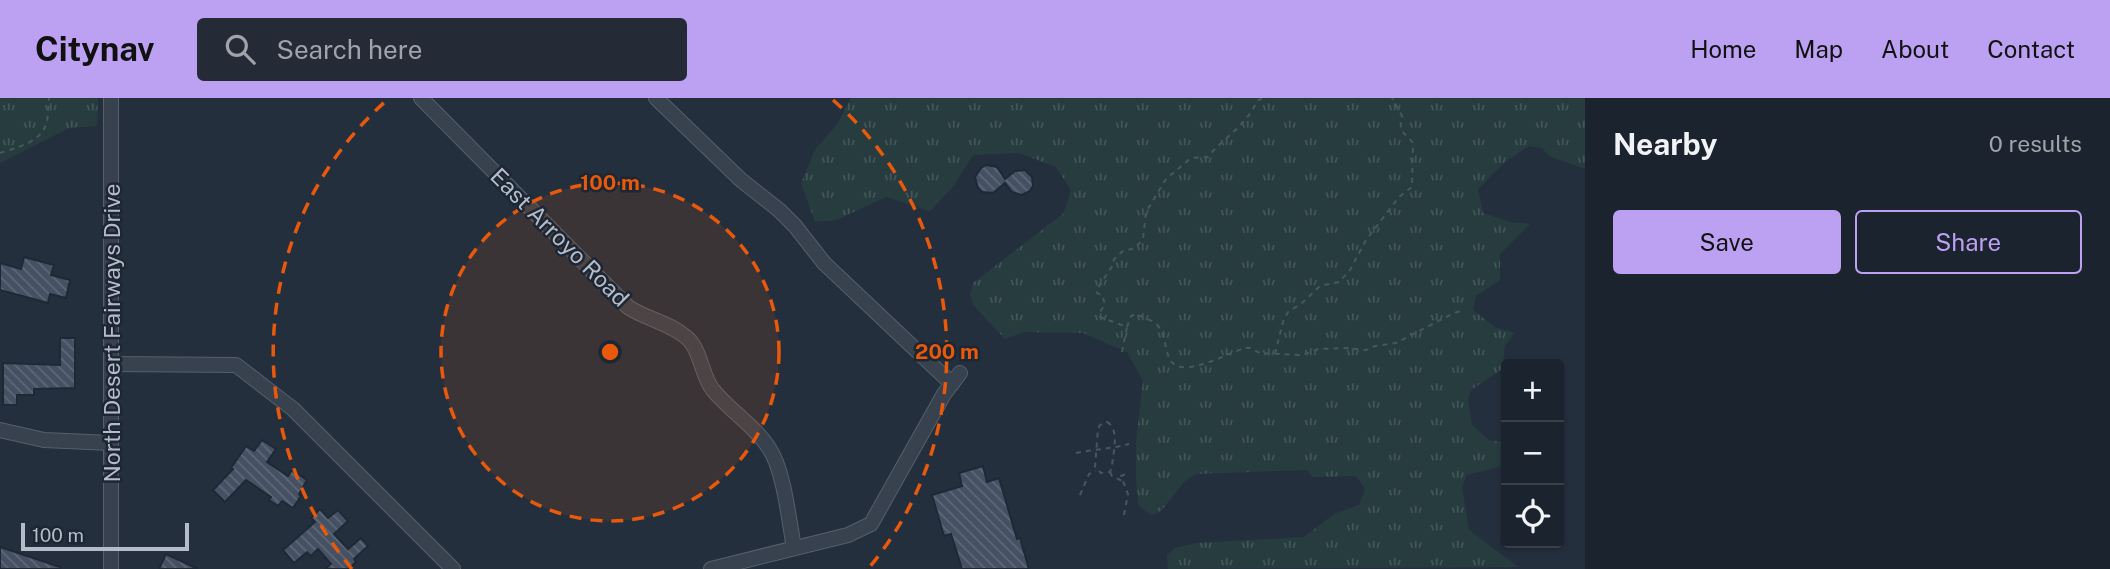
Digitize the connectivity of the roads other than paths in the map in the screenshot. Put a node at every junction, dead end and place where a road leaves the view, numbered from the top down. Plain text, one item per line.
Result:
1 (111, 98) edge
2 (421, 98) edge
3 (656, 98) edge
4 (112, 364) junction
5 (0, 430) edge
6 (111, 443) junction
7 (794, 548) junction
8 (111, 569) edge
9 (453, 569) edge
10 (711, 569) edge

1 - 4 street, North Desert Fairways Drive
2 - 7 street, East Arroyo Road
3 - 7 street
4 - 6 street, North Desert Fairways Drive
4 - 9 street
5 - 6 street
6 - 8 street, North Desert Fairways Drive
7 - 10 street

